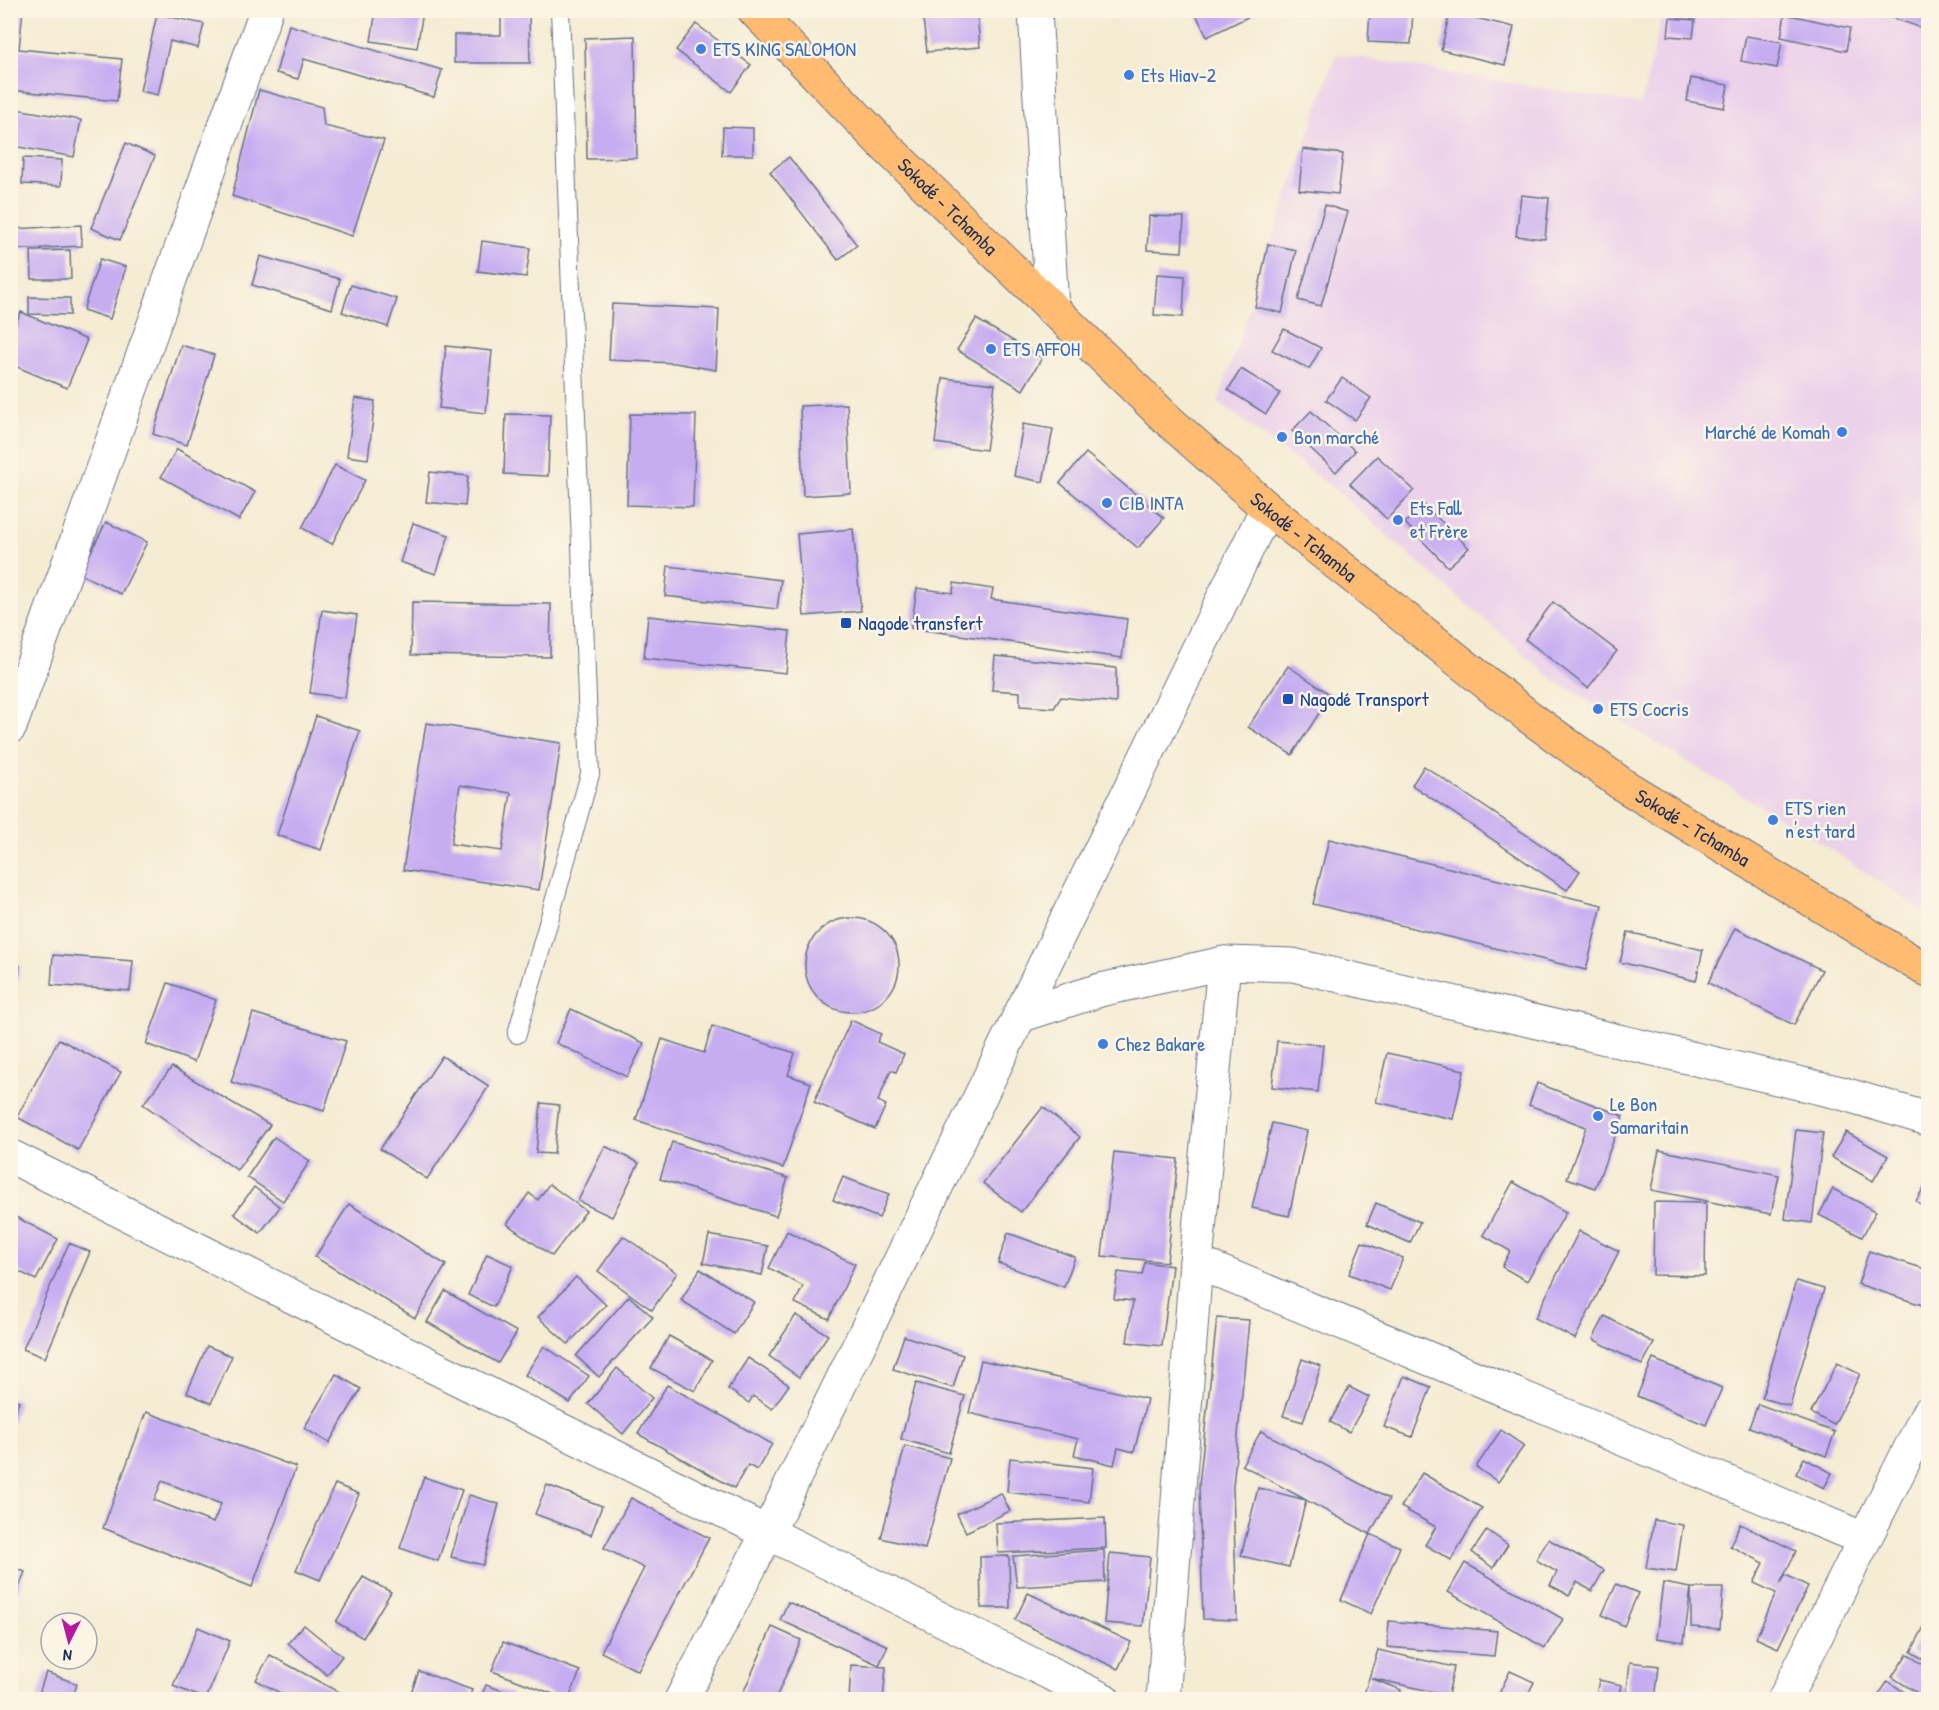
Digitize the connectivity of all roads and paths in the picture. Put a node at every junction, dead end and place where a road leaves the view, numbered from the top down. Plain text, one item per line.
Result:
1 (560, 10) edge
2 (754, 10) edge
3 (1035, 10) edge
4 (266, 11) edge
5 (1052, 309) junction
6 (1267, 508) junction
7 (10, 727) edge
8 (1224, 963) junction
9 (1929, 971) edge
10 (1019, 1016) junction
11 (517, 1034) dead end
12 (1929, 1119) edge
13 (10, 1156) edge
14 (1196, 1262) junction
15 (1929, 1413) edge
16 (767, 1534) junction
17 (1864, 1539) junction
18 (681, 1700) edge
19 (1104, 1700) edge
20 (1163, 1700) edge
21 (1784, 1700) edge

1 - 11 lane
2 - 5 main road, Sokodé - Tchamba
3 - 5 street
4 - 7 street
5 - 6 main road, Sokodé - Tchamba
6 - 9 main road, Sokodé - Tchamba
6 - 10 street
8 - 10 street
8 - 12 street
8 - 14 street
10 - 16 street
13 - 16 street
14 - 17 street
14 - 20 street
15 - 17 street
16 - 18 street
16 - 19 street
17 - 21 street

